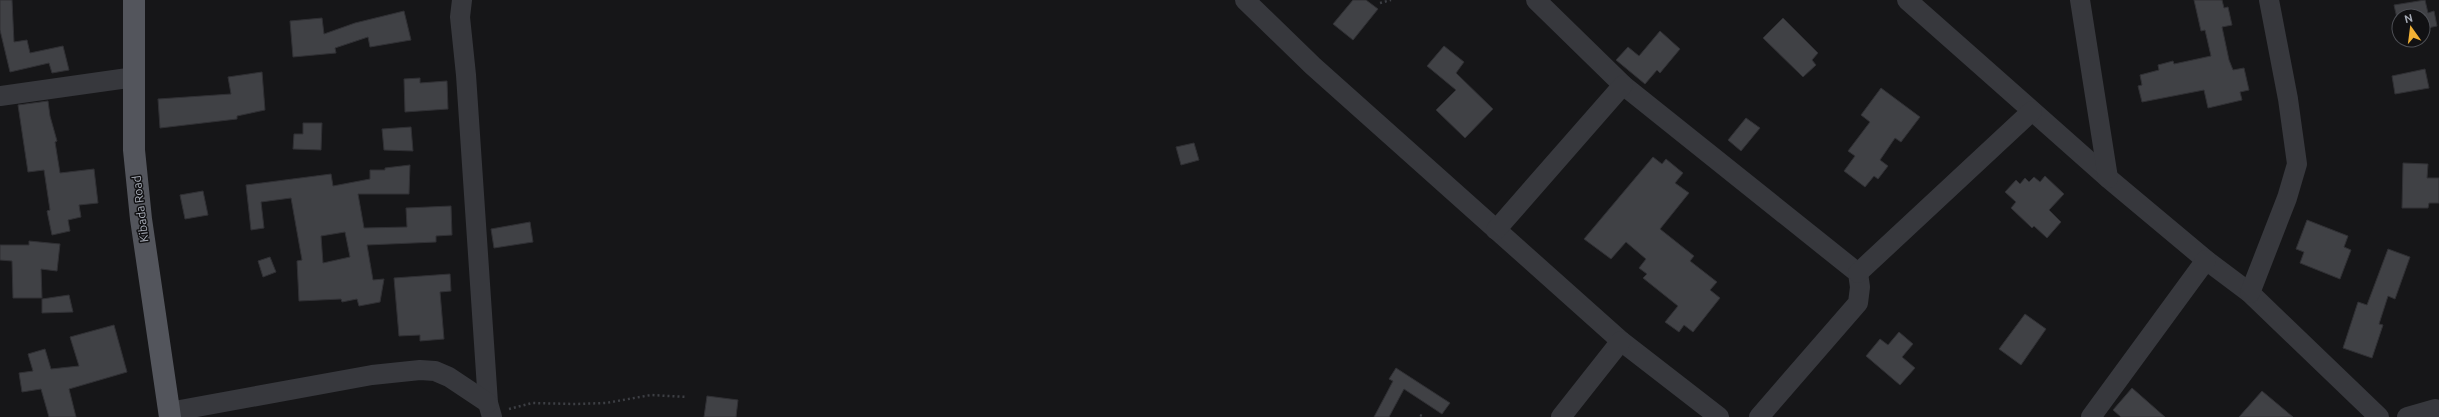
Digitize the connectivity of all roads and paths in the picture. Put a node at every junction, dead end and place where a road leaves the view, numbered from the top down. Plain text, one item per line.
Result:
1 (134, 0) edge
2 (448, 0) edge
3 (1245, 0) edge
4 (1390, 0) edge
5 (1536, 0) edge
6 (1907, 0) edge
7 (2080, 0) edge
8 (2269, 0) edge
9 (1380, 3) dead end
10 (461, 8) edge
11 (135, 77) junction
12 (1623, 85) junction
13 (0, 96) edge
14 (2032, 111) junction
15 (2108, 178) junction
16 (1496, 230) junction
17 (2206, 260) junction
18 (1858, 273) junction
19 (2250, 293) junction
20 (1621, 340) junction
21 (687, 397) dead end
22 (2436, 407) edge
23 (490, 411) edge
24 (170, 414) edge
25 (1420, 415) dead end
26 (1424, 417) edge
27 (1561, 417) edge
28 (1719, 417) edge
29 (1759, 417) edge
30 (2091, 417) edge
31 (2379, 417) edge
32 (2407, 417) edge

1 - 11 main road, Kibada Road
2 - 10 street
3 - 16 street
4 - 9 path
5 - 12 street
6 - 14 street
7 - 15 street
8 - 19 street
10 - 23 street
11 - 13 street
11 - 24 main road, Kibada Road
12 - 16 street
12 - 18 street
14 - 15 street
14 - 18 street
15 - 17 street
16 - 20 street
17 - 19 street
17 - 30 street
18 - 29 street
19 - 31 street
20 - 27 street
20 - 28 street
21 - 23 path
22 - 32 street
23 - 24 street
25 - 26 path

